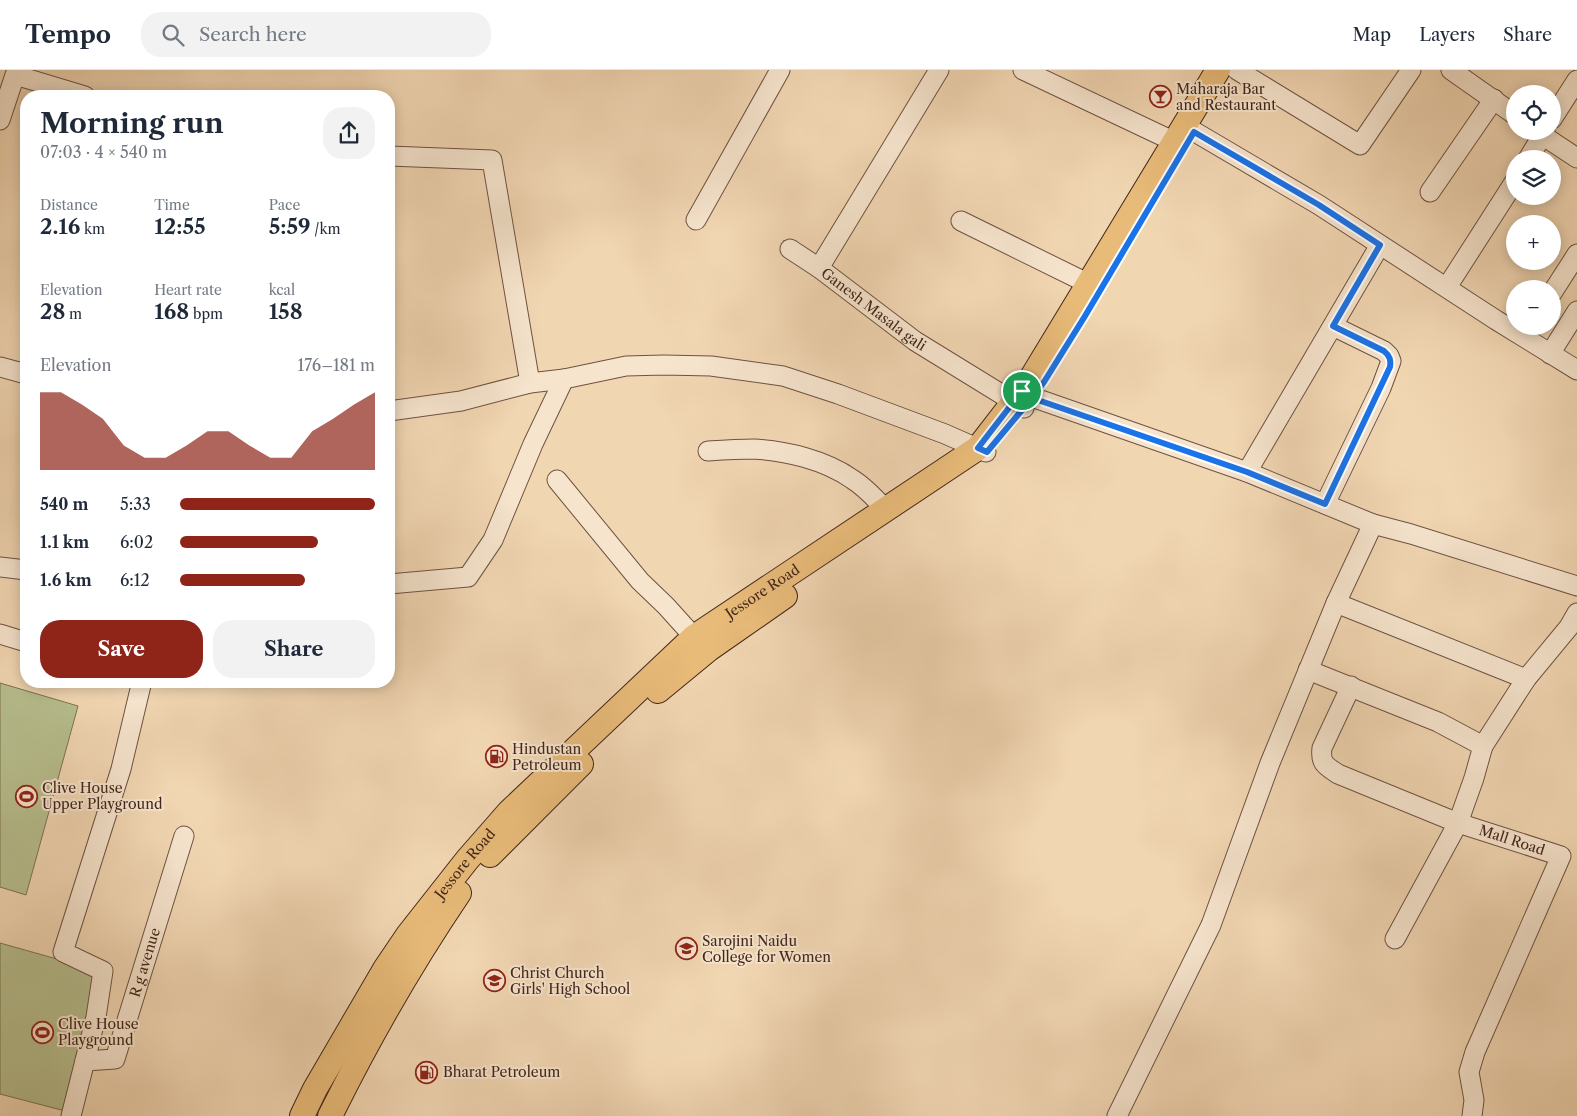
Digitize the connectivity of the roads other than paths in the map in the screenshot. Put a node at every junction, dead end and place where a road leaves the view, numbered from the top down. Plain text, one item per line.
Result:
1 (780, 70) edge
2 (939, 70) edge
3 (1023, 70) edge
4 (1218, 70) edge
5 (1233, 70) edge
6 (1237, 70) edge
7 (1411, 70) edge
8 (1451, 70) edge
9 (1577, 80) edge
10 (65, 90) edge
11 (1494, 99) junction
12 (1561, 105) edge
13 (1506, 108) edge
14 (0, 120) edge
15 (1185, 137) junction
16 (1551, 140) edge
17 (395, 156) edge
18 (1577, 158) edge
19 (1430, 192) dead end
20 (1506, 195) edge
21 (696, 220) dead end
22 (961, 221) dead end
23 (1380, 245) junction
24 (790, 249) dead end
25 (1577, 254) edge
26 (819, 268) junction
27 (1560, 280) edge
28 (1089, 284) junction
29 (1447, 287) junction
30 (1577, 311) edge
31 (1506, 320) edge
32 (1333, 326) junction
33 (1531, 335) edge
34 (1550, 354) junction
35 (0, 367) edge
36 (1577, 370) edge
37 (20, 372) edge
38 (564, 379) junction
39 (530, 383) junction
40 (1023, 400) junction
41 (395, 410) edge
42 (982, 450) junction
43 (708, 451) dead end
44 (1247, 472) junction
45 (557, 480) dead end
46 (1325, 504) junction
47 (886, 510) junction
48 (1373, 524) junction
49 (0, 567) edge
50 (20, 569) edge
51 (395, 583) edge
52 (1577, 586) edge
53 (1336, 603) junction
54 (1574, 624) edge
55 (0, 634) edge
56 (694, 637) junction
57 (20, 640) edge
58 (1308, 670) junction
59 (1526, 679) junction
60 (1351, 686) junction
61 (140, 688) edge
62 (1483, 746) junction
63 (1458, 823) junction
64 (184, 836) dead end
65 (1569, 860) edge
66 (472, 865) junction
67 (438, 910) junction
68 (1395, 939) dead end
69 (85, 1061) junction
70 (71, 1116) edge
71 (302, 1116) edge
72 (319, 1116) edge
73 (330, 1116) edge
74 (1117, 1116) edge
75 (1472, 1116) edge

1 - 21 street
2 - 26 street, Ganesh Masala gali
3 - 15 street
4 - 15 main road, Jessore Road
5 - 15 main road, Jessore Road
6 - 7 street
8 - 11 street
9 - 12 street
10 - 14 street
11 - 13 street
11 - 19 street
15 - 23 street
15 - 28 main road, Jessore Road
15 - 40 main road, Jessore Road
16 - 18 street
17 - 39 street
20 - 29 street
22 - 28 street
23 - 29 street
23 - 32 street
24 - 26 street
25 - 27 street
26 - 40 street, Ganesh Masala gali
28 - 40 main road, Jessore Road
29 - 31 street
30 - 34 street
32 - 44 street
32 - 46 street
33 - 34 street
34 - 36 street
35 - 37 street
38 - 39 street
38 - 42 street
38 - 51 street
39 - 41 street
40 - 42 main road, Jessore Road
40 - 44 street
42 - 47 main road, Jessore Road
42 - 66 main road, Jessore Road
43 - 47 street
44 - 46 street
45 - 56 street
46 - 48 street
47 - 56 main road, Jessore Road
48 - 52 street
48 - 53 street
49 - 50 street
53 - 58 street
53 - 59 street
54 - 59 street
55 - 57 street
56 - 66 main road, Jessore Road
58 - 60 street
58 - 74 street
59 - 62 street
60 - 62 street
60 - 63 street, Mall Road
61 - 69 street
62 - 63 street
63 - 65 street, Mall Road
63 - 68 street
64 - 69 street, R g avenue
65 - 75 street, Mall Road
66 - 67 main road, Jessore Road
67 - 71 main road, Jessore Road
67 - 72 main road
67 - 73 main road, Jessore Road
69 - 70 street

